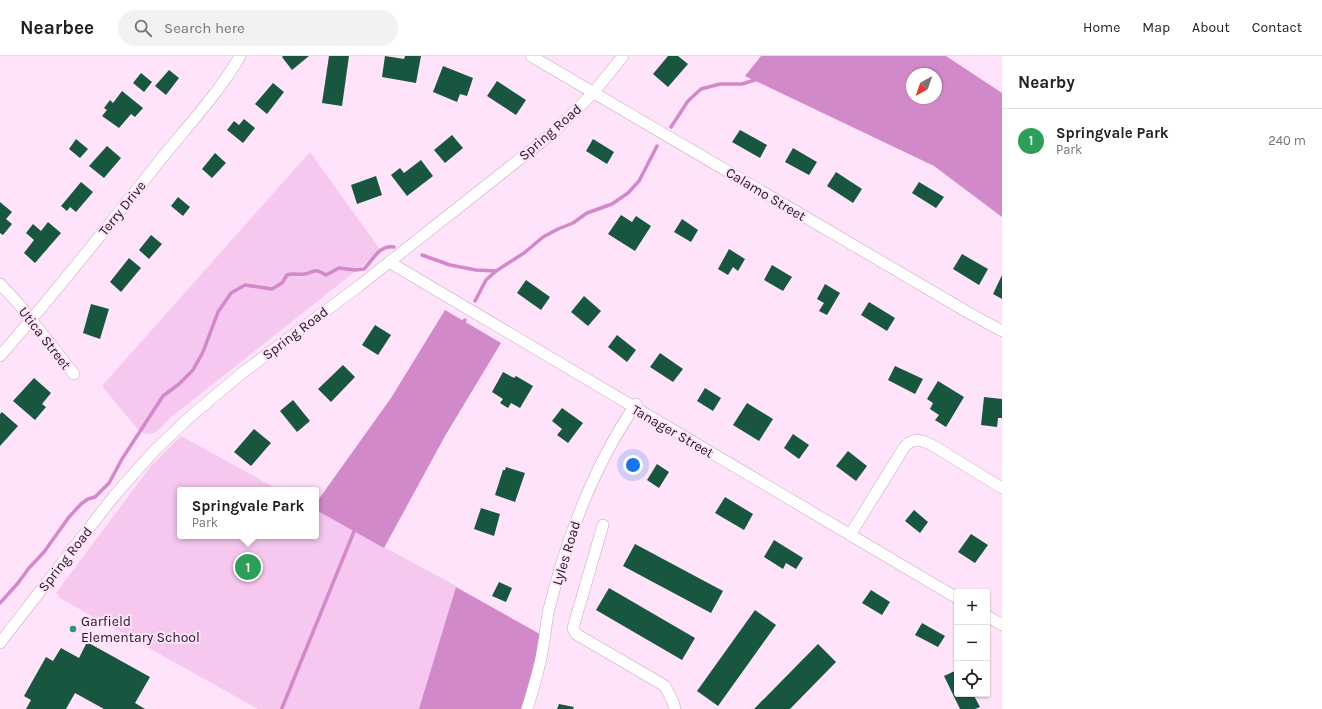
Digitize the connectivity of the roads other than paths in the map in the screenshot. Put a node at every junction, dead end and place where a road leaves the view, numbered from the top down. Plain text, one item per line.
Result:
1 (240, 56) edge
2 (531, 56) edge
3 (623, 56) edge
4 (593, 93) junction
5 (389, 262) junction
6 (0, 284) edge
7 (31, 320) junction
8 (1002, 331) edge
9 (0, 356) edge
10 (74, 374) dead end
11 (634, 405) junction
12 (1002, 488) edge
13 (604, 525) dead end
14 (850, 535) junction
15 (954, 596) edge
16 (990, 618) edge
17 (1002, 625) edge
18 (0, 643) edge
19 (527, 709) edge
20 (675, 709) edge

1 - 7 street, Terry Drive
2 - 4 street, Calamo Street
3 - 4 street, Spring Road
4 - 5 street, Spring Road
4 - 8 street, Calamo Street
5 - 11 street, Tanager Street
5 - 18 street, Spring Road
6 - 7 street, Utica Street
7 - 9 street, Terry Drive
7 - 10 street, Utica Street
11 - 14 street, Tanager Street
11 - 19 street, Lyles Road
12 - 14 street
13 - 20 street
14 - 15 street, Tanager Street
16 - 17 street

